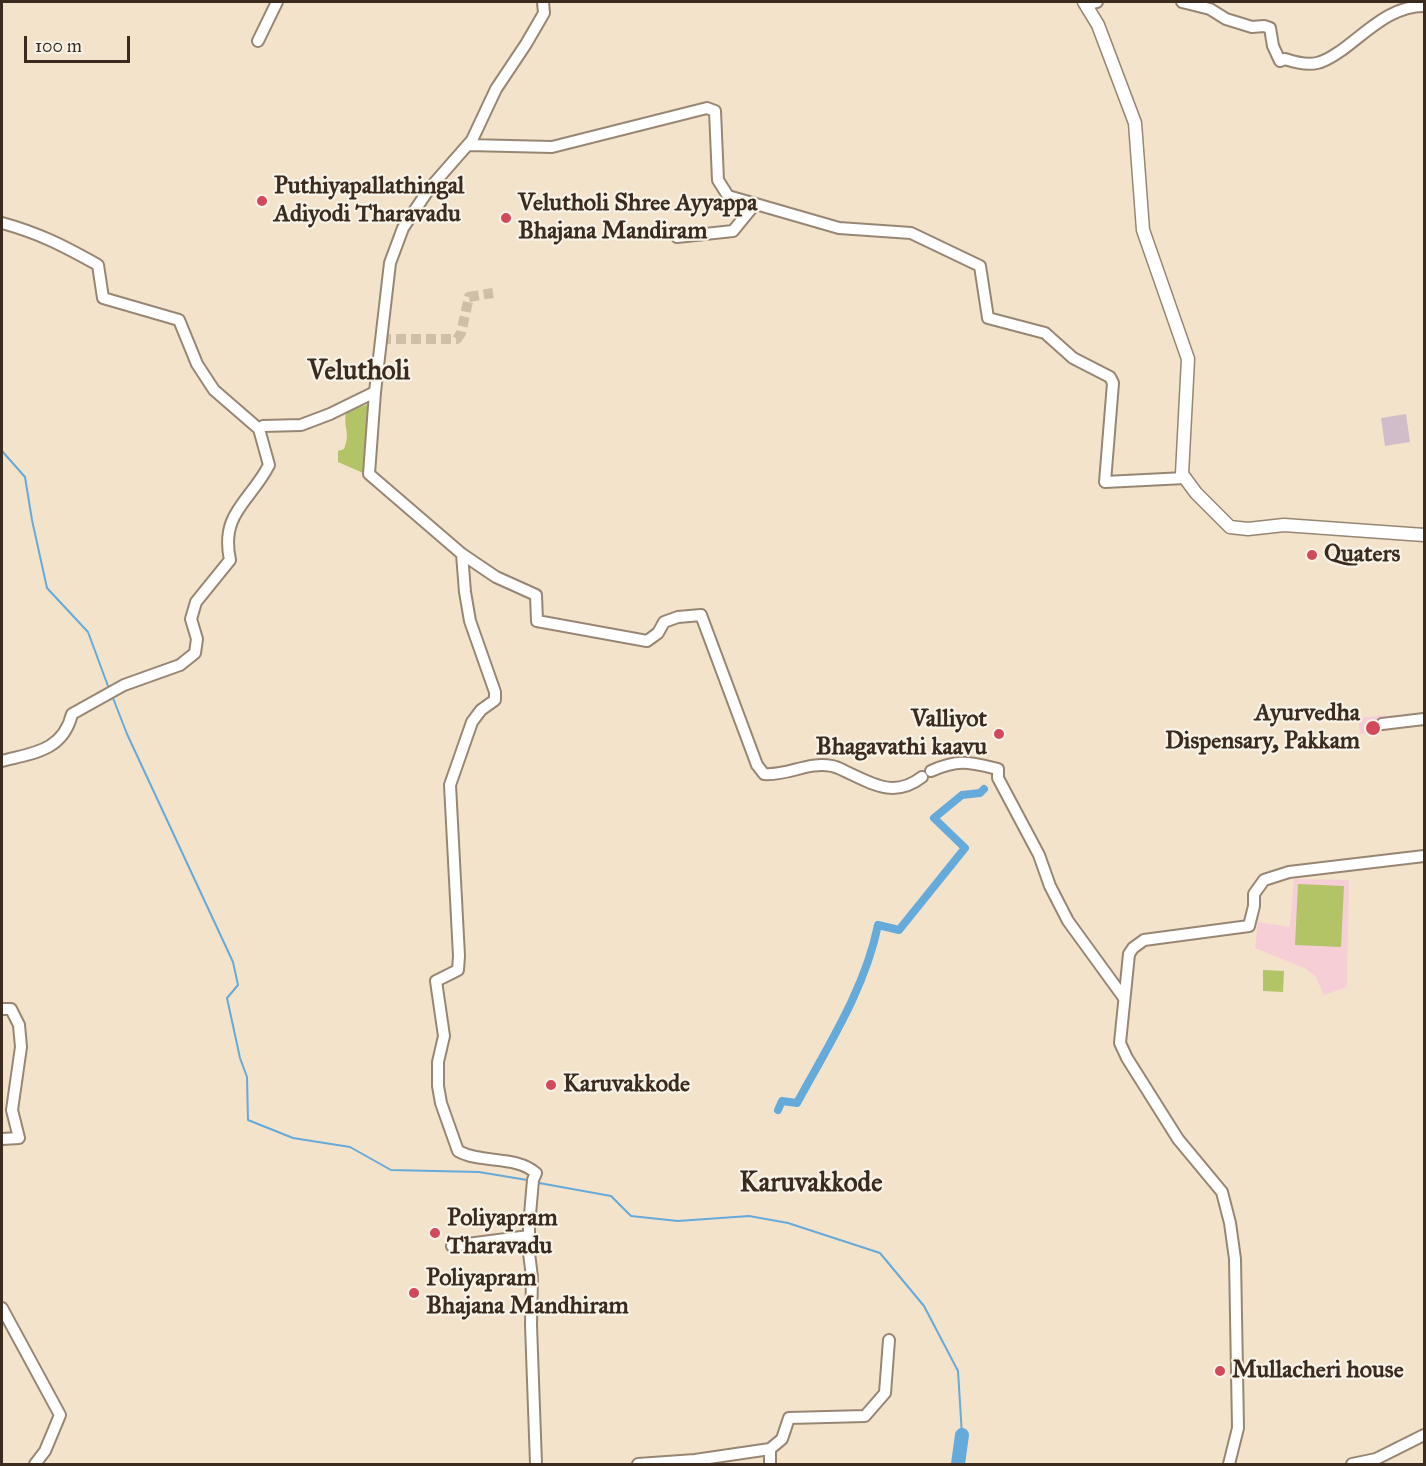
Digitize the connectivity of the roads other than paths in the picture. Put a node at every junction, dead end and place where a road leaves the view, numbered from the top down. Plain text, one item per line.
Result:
1 (277, 2) edge
2 (543, 2) edge
3 (1182, 2) edge
4 (1089, 3) edge
5 (1425, 6) edge
6 (258, 41) dead end
7 (468, 145) junction
8 (755, 204) junction
9 (2, 223) edge
10 (676, 237) dead end
11 (375, 392) junction
12 (259, 429) junction
13 (1185, 478) junction
14 (1425, 535) edge
15 (462, 554) junction
16 (1425, 719) edge
17 (1382, 724) dead end
18 (2, 761) edge
19 (1425, 856) edge
20 (1124, 998) junction
21 (2, 1009) edge
22 (2, 1139) edge
23 (529, 1236) junction
24 (452, 1246) dead end
25 (2, 1308) edge
26 (889, 1340) dead end
27 (1425, 1435) edge
28 (770, 1449) junction
29 (34, 1464) edge
30 (536, 1464) edge
31 (638, 1464) edge
32 (770, 1464) edge
33 (1228, 1464) edge
34 (1352, 1464) edge

1 - 6 street
2 - 7 street
3 - 5 street
4 - 13 main road
7 - 8 street
7 - 11 street
8 - 10 street
8 - 13 street
9 - 12 street
11 - 12 street
11 - 15 street
12 - 18 street
13 - 14 main road
15 - 20 street
15 - 23 street
16 - 17 street
19 - 20 street
20 - 33 street
21 - 22 street
23 - 24 street
23 - 30 street
25 - 29 street
26 - 28 street
27 - 34 street
28 - 31 street
28 - 32 street

